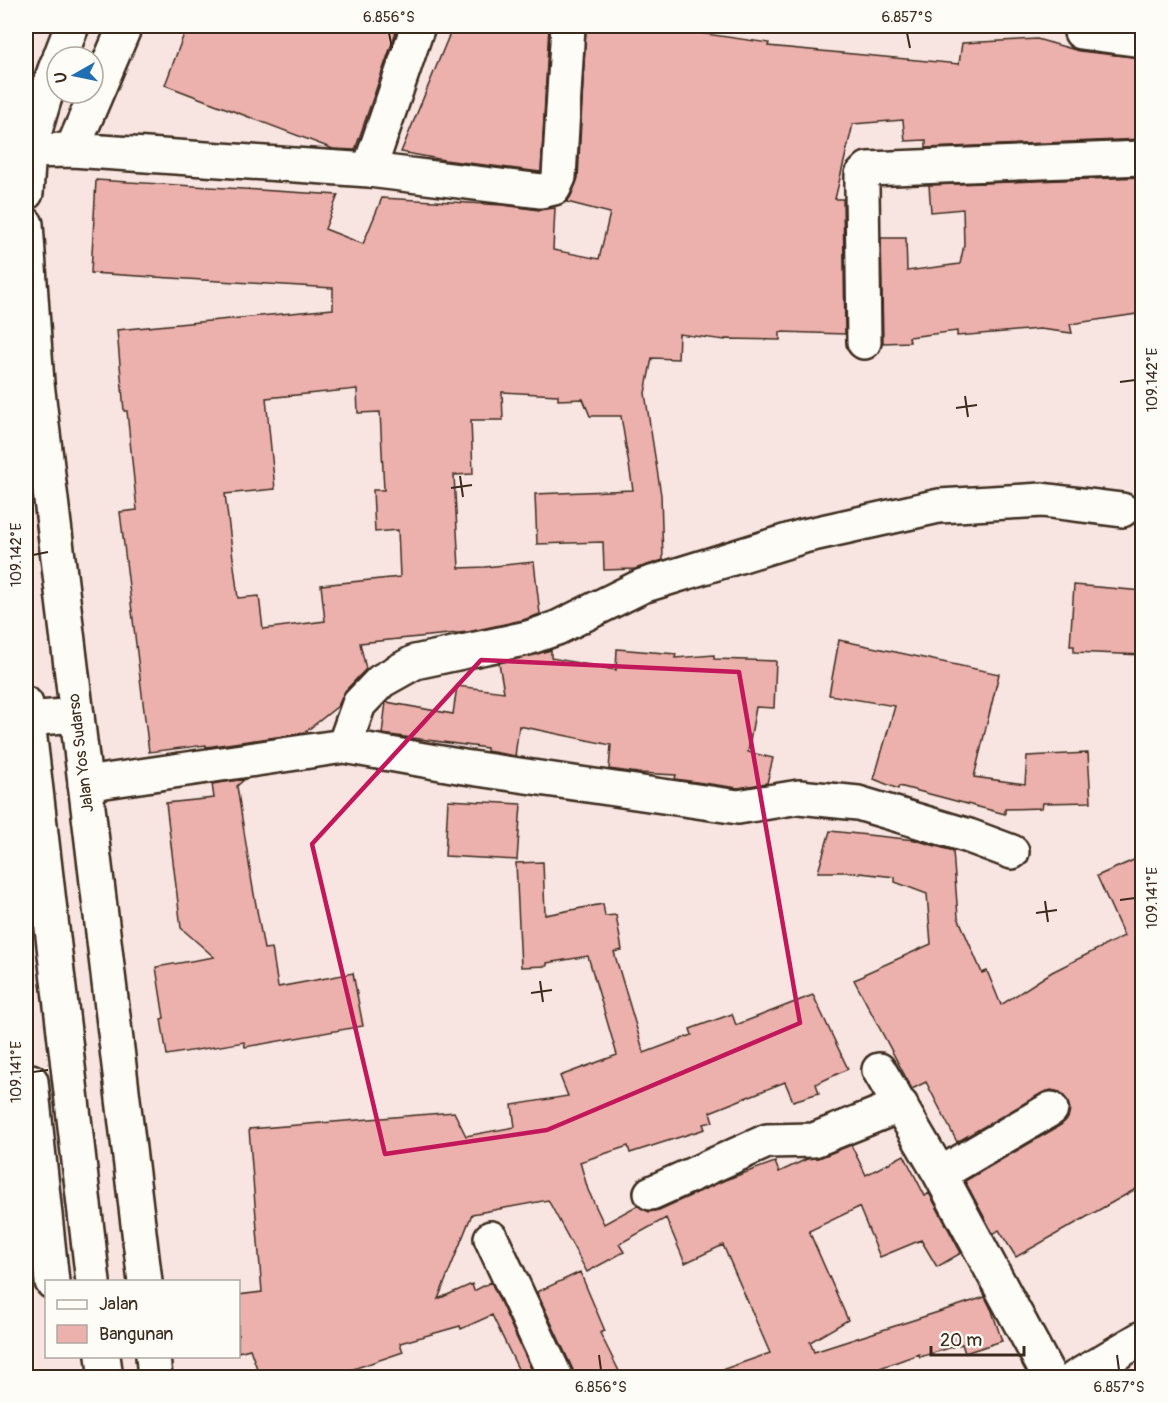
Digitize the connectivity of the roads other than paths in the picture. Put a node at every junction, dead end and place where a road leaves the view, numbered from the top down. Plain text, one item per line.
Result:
1 (72, 26) edge
2 (125, 26) edge
3 (418, 26) edge
4 (568, 26) edge
5 (1080, 32) dead end
6 (1143, 40) edge
7 (65, 45) edge
8 (45, 97) edge
9 (72, 150) junction
10 (27, 151) edge
11 (1143, 158) edge
12 (369, 170) junction
13 (26, 193) edge
14 (26, 224) edge
15 (864, 342) dead end
16 (1122, 510) dead end
17 (26, 714) edge
18 (77, 715) junction
19 (344, 746) junction
20 (85, 784) junction
21 (1012, 852) dead end
22 (879, 1070) dead end
23 (69, 1078) junction
24 (28, 1082) edge
25 (901, 1105) junction
26 (1051, 1109) dead end
27 (940, 1174) junction
28 (651, 1193) dead end
29 (491, 1238) dead end
30 (52, 1280) edge
31 (93, 1280) edge
32 (145, 1280) edge
33 (1143, 1338) edge
34 (103, 1358) edge
35 (153, 1358) edge
36 (106, 1377) edge
37 (156, 1377) edge
38 (556, 1377) edge
39 (1050, 1377) edge
40 (1075, 1377) edge

1 - 7 main road
2 - 9 main road
3 - 12 main road
4 - 12 main road
5 - 6 main road
8 - 10 main road
9 - 10 main road
9 - 12 main road
10 - 13 main road
11 - 15 main road
14 - 18 main road, Jalan Yos Sudarso
16 - 19 main road
17 - 18 main road
17 - 23 main road
18 - 20 main road, Jalan Yos Sudarso
19 - 20 main road
19 - 21 main road
20 - 32 main road, Jalan Yos Sudarso
22 - 25 main road
23 - 24 main road
23 - 31 main road
24 - 30 main road
25 - 27 main road
25 - 28 main road
26 - 27 main road
27 - 39 main road
29 - 38 main road
33 - 40 main road
34 - 36 main road
35 - 37 main road

